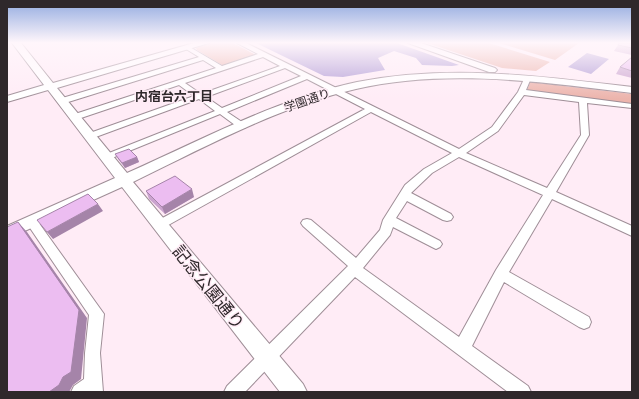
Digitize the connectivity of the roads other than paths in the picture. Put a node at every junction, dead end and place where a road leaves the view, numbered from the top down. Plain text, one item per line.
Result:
1 (30, 62) edge
2 (140, 62) edge
3 (192, 62) edge
4 (210, 62) edge
5 (243, 62) edge
6 (276, 62) edge
7 (465, 62) edge
8 (285, 66) junction
9 (222, 69) junction
10 (496, 75) junction
11 (306, 77) junction
12 (527, 78) junction
13 (181, 83) junction
14 (51, 87) junction
15 (333, 90) junction
16 (632, 90) edge
17 (522, 92) junction
18 (200, 96) junction
19 (7, 99) edge
20 (583, 99) junction
21 (62, 101) junction
22 (632, 106) edge
23 (370, 109) junction
24 (221, 111) junction
25 (75, 117) junction
26 (242, 126) junction
27 (90, 136) junction
28 (459, 153) junction
29 (107, 157) junction
30 (124, 180) junction
31 (549, 194) junction
32 (406, 195) junction
33 (447, 217) dead end
34 (389, 220) junction
35 (32, 222) junction
36 (307, 223) dead end
37 (159, 225) junction
38 (632, 231) edge
39 (7, 233) edge
40 (436, 244) dead end
41 (356, 267) junction
42 (501, 274) junction
43 (584, 322) dead end
44 (462, 348) junction
45 (266, 357) junction
46 (89, 389) edge
47 (233, 392) edge
48 (295, 392) edge
49 (522, 392) edge

1 - 14 street, 記念公園通り
2 - 14 street
3 - 21 street
4 - 9 street
5 - 9 street
6 - 8 street
7 - 10 street
8 - 11 street
8 - 18 street
9 - 13 street
10 - 12 street, 学園通り
10 - 15 street, 学園通り
11 - 15 street
11 - 24 street
12 - 16 street, 学園通り
12 - 17 street
13 - 18 street
13 - 25 street
14 - 19 street
14 - 21 street, 記念公園通り
15 - 23 street
15 - 26 street, 学園通り
17 - 20 street
17 - 28 street
18 - 24 street
18 - 27 street
20 - 22 street
20 - 31 street
21 - 25 street, 記念公園通り
23 - 28 street
23 - 37 street
24 - 26 street
24 - 29 street
25 - 27 street, 記念公園通り
26 - 30 street, 学園通り
27 - 29 street, 記念公園通り
28 - 31 street
28 - 32 street
29 - 30 street, 記念公園通り
30 - 35 street, 学園通り
30 - 37 street, 記念公園通り
31 - 38 street
31 - 42 street
32 - 33 street
32 - 34 street
34 - 40 street
34 - 41 street
35 - 39 street, 学園通り
35 - 46 street
36 - 41 street
37 - 45 street, 記念公園通り
41 - 44 street
41 - 45 street
42 - 43 street
42 - 44 street
44 - 49 street
45 - 47 street
45 - 48 street, 記念公園通り

